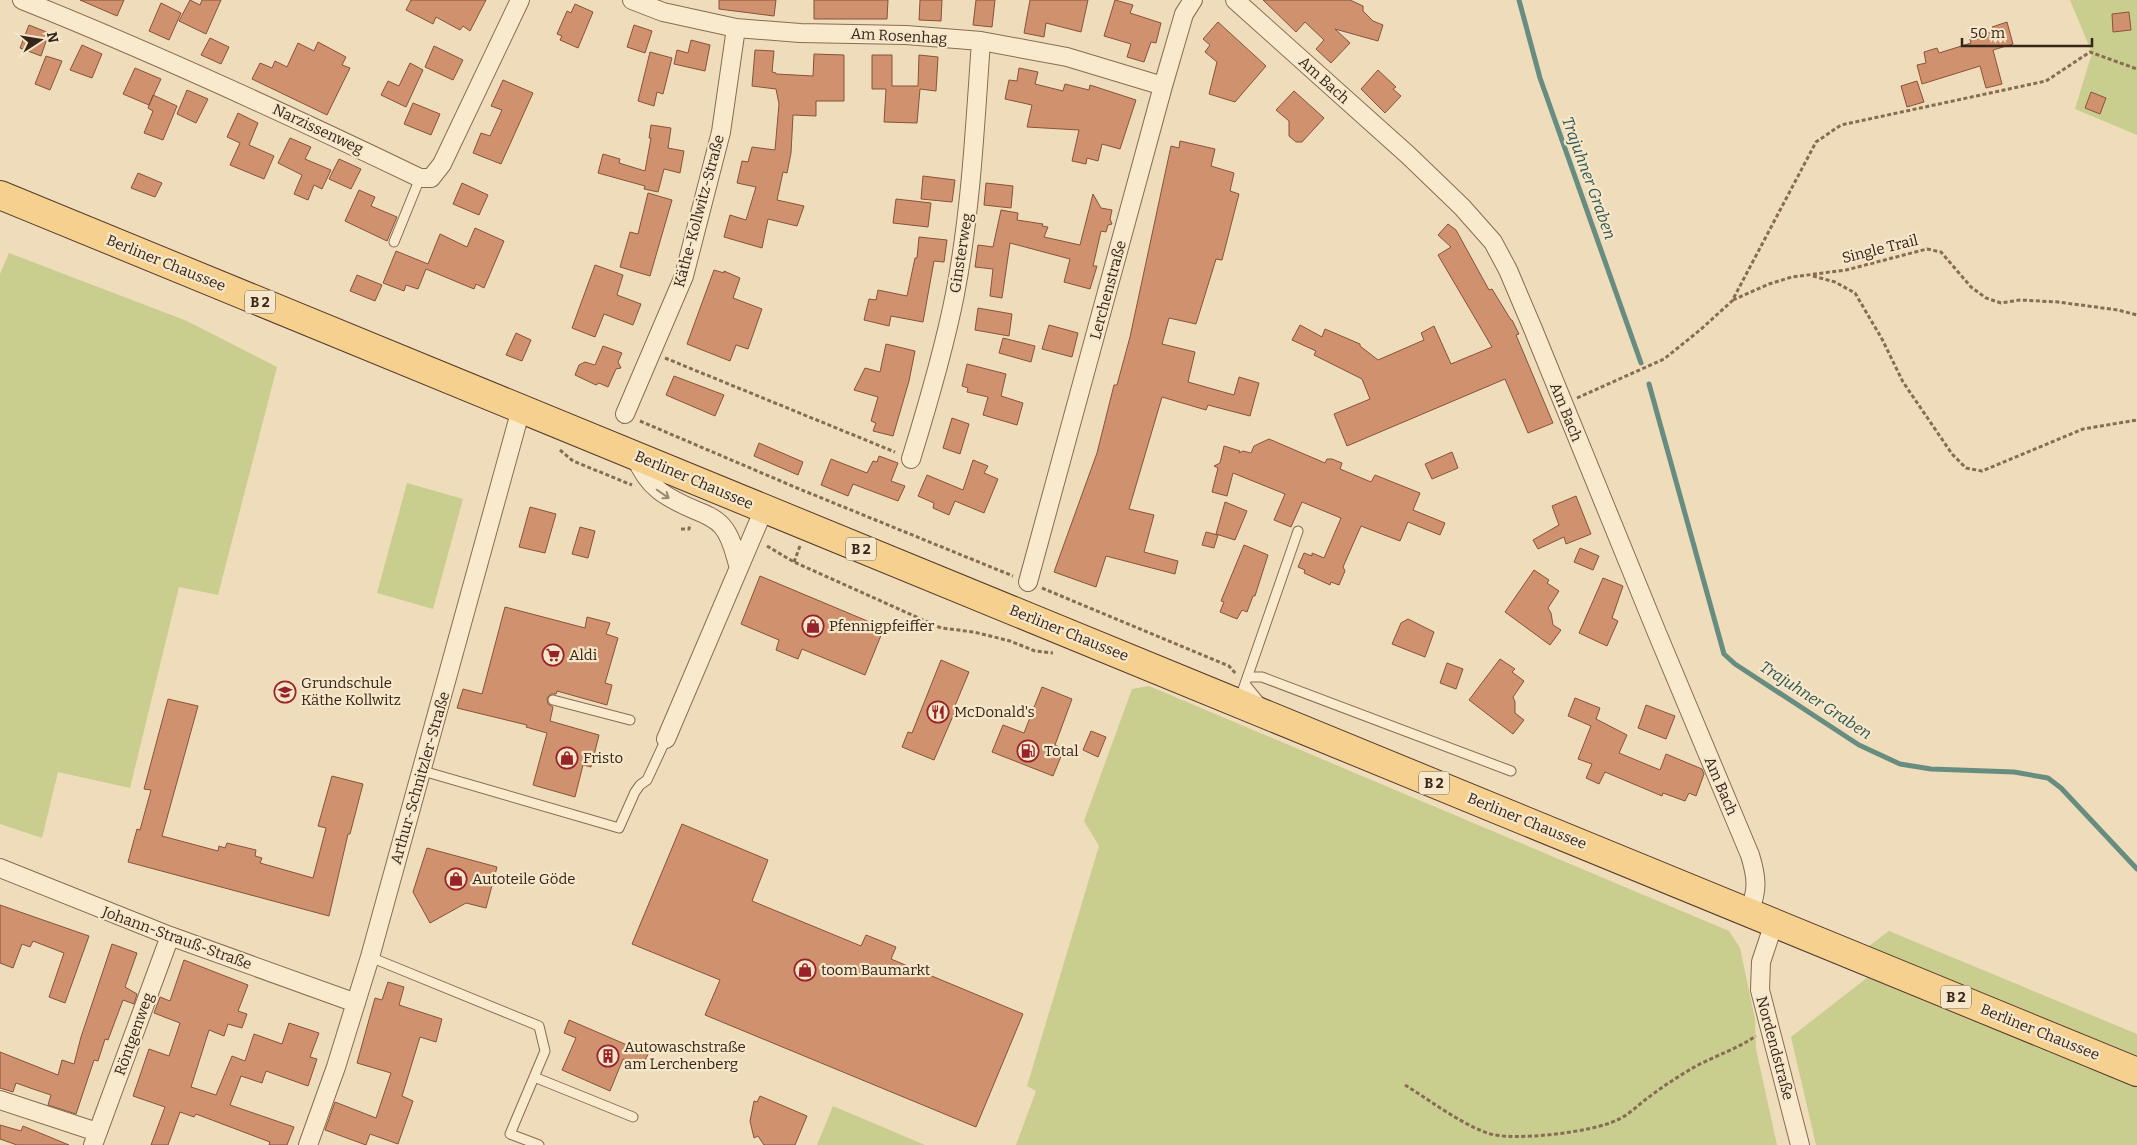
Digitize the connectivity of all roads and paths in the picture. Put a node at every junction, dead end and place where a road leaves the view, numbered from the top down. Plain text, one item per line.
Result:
1 (22, 0) edge
2 (520, 0) edge
3 (632, 0) edge
4 (1193, 0) edge
5 (1235, 0) edge
6 (736, 28) junction
7 (980, 41) junction
8 (2137, 69) edge
9 (1164, 86) junction
10 (420, 178) junction
11 (0, 195) edge
12 (394, 242) dead end
13 (1812, 276) junction
14 (1732, 301) junction
15 (2137, 315) edge
16 (651, 352) junction
17 (1562, 404) junction
18 (521, 408) junction
19 (625, 414) joint
20 (2137, 420) edge
21 (635, 456) junction
22 (912, 459) joint
23 (797, 488) dead end
24 (764, 509) junction
25 (1298, 531) dead end
26 (803, 539) dead end
27 (739, 568) junction
28 (1028, 582) dead end
29 (1022, 646) dead end
30 (1247, 693) junction
31 (553, 700) dead end
32 (630, 720) dead end
33 (666, 739) joint
34 (423, 770) junction
35 (1511, 771) dead end
36 (0, 868) edge
37 (1750, 912) junction
38 (1774, 923) junction
39 (170, 936) junction
40 (370, 958) junction
41 (356, 1002) junction
42 (1765, 1015) junction
43 (2137, 1072) edge
44 (534, 1077) junction
45 (1405, 1085) dead end
46 (0, 1100) edge
47 (633, 1117) dead end
48 (95, 1139) edge
49 (308, 1145) edge
50 (539, 1145) edge
51 (1800, 1145) edge

1 - 10 street, Narzissenweg
2 - 10 street
3 - 6 street, Am Rosenhag
4 - 9 street, Lerchenstraße
5 - 17 street, Am Bach
6 - 7 street, Am Rosenhag
6 - 16 street, Käthe-Kollwitz-Straße
7 - 9 street, Am Rosenhag
7 - 22 street, Ginsterweg
8 - 14 path
9 - 28 street, Lerchenstraße
10 - 12 lane
11 - 18 main road, Berliner Chaussee / B 2
13 - 14 path, Single Trail
13 - 15 path, Single Trail
13 - 20 path
14 - 17 path
16 - 19 street, Käthe-Kollwitz-Straße
16 - 22 path
17 - 37 street, Am Bach
18 - 21 main road, Berliner Chaussee / B 2
18 - 34 street, Arthur-Schnitzler-Straße
19 - 23 path
21 - 24 main road, Berliner Chaussee / B 2
21 -> 27 street
24 - 27 street
24 - 30 main road, Berliner Chaussee / B 2
25 - 30 lane
26 - 29 path
27 - 33 street
30 - 35 lane
30 - 37 main road, Berliner Chaussee / B 2
31 - 32 lane
33 - 34 lane
34 - 40 street, Arthur-Schnitzler-Straße
36 - 39 street, Johann-Strauß-Straße
37 - 38 main road, Berliner Chaussee / B 2
38 - 42 street, Nordendstraße
38 - 43 main road, Berliner Chaussee / B 2
39 - 41 street, Johann-Strauß-Straße
39 - 48 street, Röntgenweg
40 - 41 street, Arthur-Schnitzler-Straße
40 - 44 lane
41 - 49 street, Arthur-Schnitzler-Straße
42 - 45 path
42 - 51 street, Nordendstraße
44 - 47 lane
44 - 50 lane
46 - 48 street, Röntgenweg

